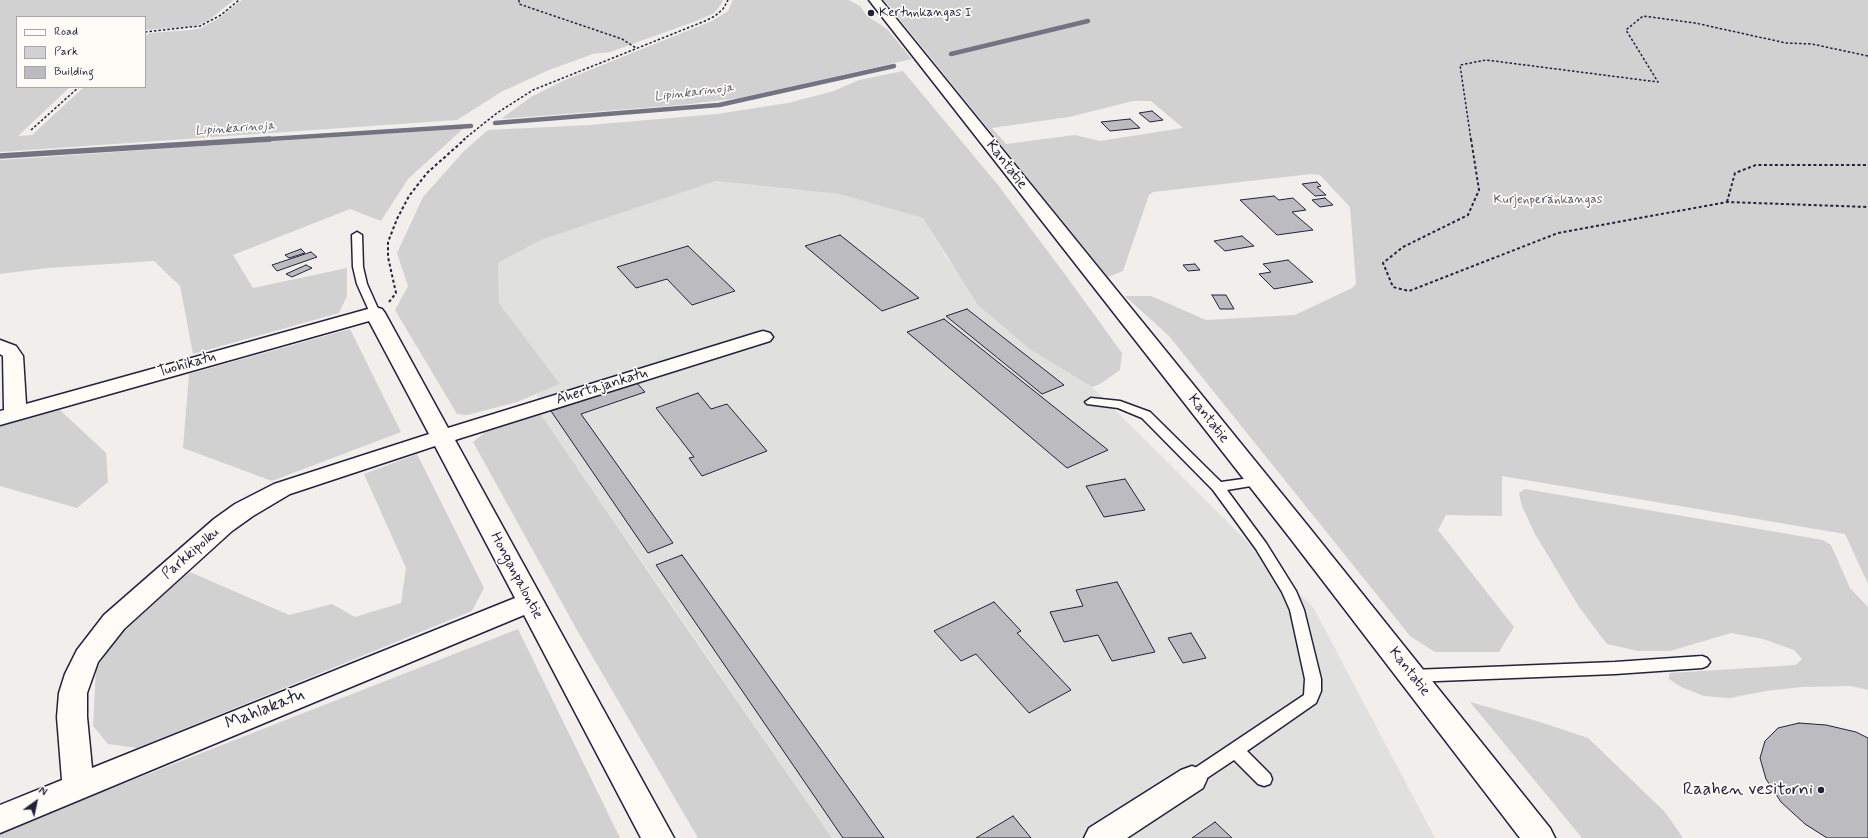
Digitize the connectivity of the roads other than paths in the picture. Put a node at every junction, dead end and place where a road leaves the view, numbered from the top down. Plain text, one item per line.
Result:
1 (875, 0) edge
2 (357, 234) dead end
3 (375, 313) junction
4 (763, 337) dead end
5 (0, 346) edge
6 (1091, 402) dead end
7 (7, 416) edge
8 (441, 437) junction
9 (1257, 481) junction
10 (1218, 487) junction
11 (530, 602) junction
12 (1702, 662) dead end
13 (1412, 676) junction
14 (1236, 751) junction
15 (1192, 779) joint
16 (1264, 779) dead end
17 (78, 786) junction
18 (0, 818) edge
19 (658, 838) edge
20 (1100, 838) edge
21 (1539, 838) edge

1 - 9 street, Kantatie
2 - 3 lane
3 - 7 street, Tuohikatu
3 - 8 street, Honganpalontie
4 - 8 street, Ahertajankatu
5 - 7 street
6 - 10 lane
8 - 11 street, Honganpalontie
8 - 17 street, Parkkipolku
9 - 10 lane
9 - 13 street, Kantatie
10 - 14 lane
11 - 17 street, Mahlakatu
11 - 19 street, Honganpalontie
12 - 13 lane
13 - 21 street, Kantatie
14 - 15 lane
14 - 16 lane
15 - 20 street
17 - 18 street, Mahlakatu

